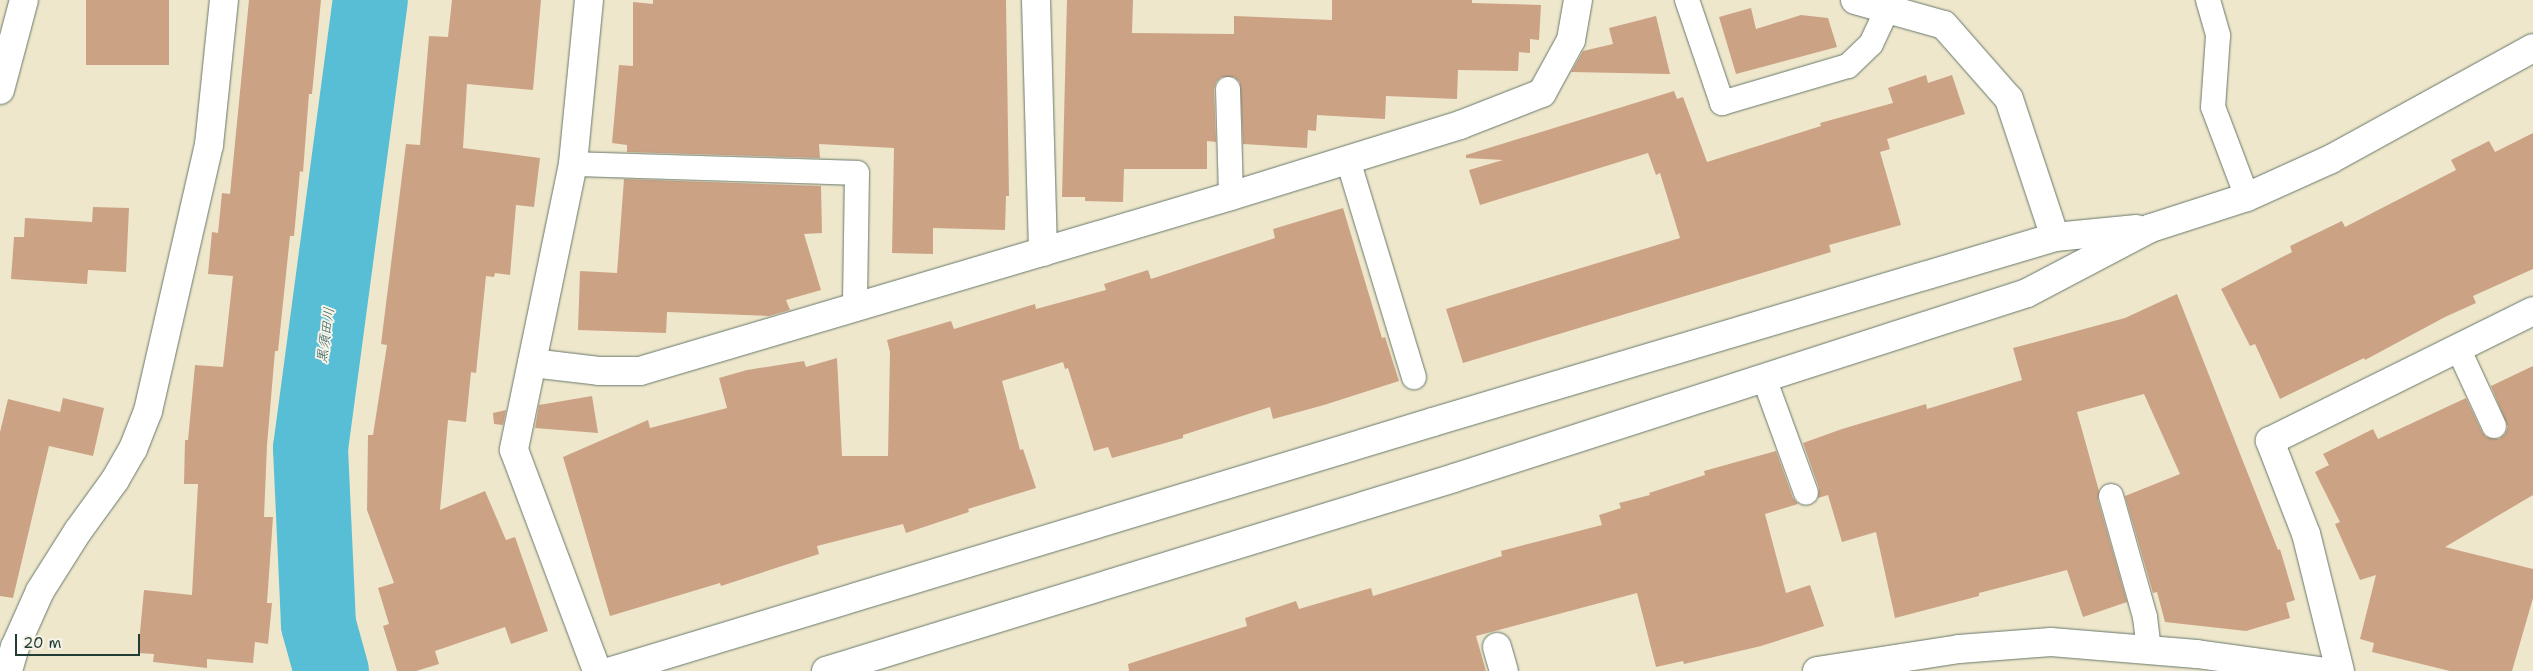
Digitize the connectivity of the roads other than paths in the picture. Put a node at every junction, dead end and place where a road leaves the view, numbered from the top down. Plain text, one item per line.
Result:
1 (24, 0) edge
2 (224, 0) edge
3 (589, 0) edge
4 (1036, 0) edge
5 (1578, 0) edge
6 (1687, 0) edge
7 (1855, 0) edge
8 (2208, 0) edge
9 (1887, 10) junction
10 (2532, 52) edge
11 (1228, 89) dead end
12 (0, 90) edge
13 (1348, 160) junction
14 (573, 164) junction
15 (1231, 196) junction
16 (2247, 197) junction
17 (2151, 228) junction
18 (2055, 237) junction
19 (1042, 252) junction
20 (855, 307) junction
21 (2533, 312) edge
22 (2458, 348) junction
23 (532, 363) junction
24 (1414, 377) dead end
25 (1764, 378) junction
26 (2494, 426) dead end
27 (1806, 493) dead end
28 (2111, 496) dead end
29 (2149, 650) junction
30 (8, 671) edge
31 (598, 671) edge
32 (612, 671) edge
33 (826, 671) edge
34 (1817, 671) edge
35 (2320, 671) edge
36 (2340, 671) edge

1 - 12 street
2 - 30 street
3 - 14 street
4 - 19 street
5 - 13 street
6 - 9 lane
7 - 9 street
8 - 16 lane
9 - 18 street
10 - 16 street
11 - 15 lane
13 - 15 street
13 - 24 lane
14 - 20 lane
14 - 23 street
15 - 19 street
16 - 17 street
17 - 18 street
17 - 25 street
18 - 32 street
19 - 20 street
20 - 23 street
21 - 22 street
22 - 26 lane
22 - 36 street
23 - 31 street
25 - 27 lane
25 - 33 street
28 - 29 lane
29 - 34 street
29 - 35 street

